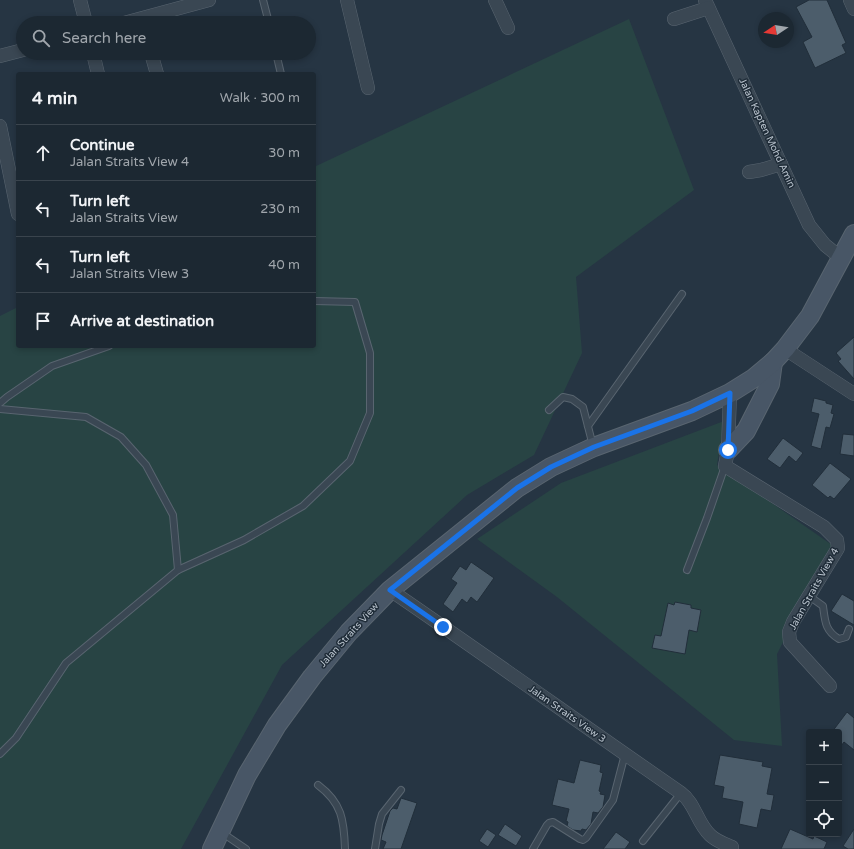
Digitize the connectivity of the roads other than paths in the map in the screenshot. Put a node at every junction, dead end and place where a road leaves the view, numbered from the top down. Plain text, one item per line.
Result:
1 (80, 0) edge
2 (209, 0) edge
3 (263, 0) edge
4 (347, 0) edge
5 (495, 0) edge
6 (850, 0) edge
7 (194, 2) edge
8 (706, 4) edge
9 (854, 9) edge
10 (84, 16) edge
11 (155, 16) edge
12 (267, 16) edge
13 (674, 19) dead end
14 (508, 28) dead end
15 (16, 52) edge
16 (0, 56) edge
17 (95, 60) edge
18 (153, 60) edge
19 (278, 60) edge
20 (98, 72) edge
21 (156, 72) edge
22 (281, 72) edge
23 (368, 88) dead end
24 (0, 126) edge
25 (781, 164) junction
26 (749, 172) dead end
27 (16, 204) edge
28 (854, 234) edge
29 (841, 258) junction
30 (682, 294) dead end
31 (316, 301) edge
32 (103, 348) edge
33 (785, 349) junction
34 (772, 362) junction
35 (730, 393) junction
36 (854, 394) edge
37 (0, 403) edge
38 (0, 409) edge
39 (549, 410) dead end
40 (588, 426) junction
41 (594, 447) junction
42 (726, 458) junction
43 (178, 570) junction
44 (687, 570) dead end
45 (390, 590) junction
46 (809, 596) junction
47 (849, 629) dead end
48 (830, 686) dead end
49 (0, 754) edge
50 (625, 754) junction
51 (318, 785) dead end
52 (402, 790) dead end
53 (681, 793) junction
54 (220, 831) junction
55 (643, 841) dead end
56 (732, 847) dead end
57 (212, 849) edge
58 (246, 849) edge
59 (345, 849) edge
60 (375, 849) edge
61 (533, 849) edge

1 - 10 street
2 - 7 street
3 - 12 lane
4 - 23 street
5 - 14 street
6 - 9 street
7 - 11 street
8 - 13 street
8 - 25 street, Jalan Kapten Mohd Amin
15 - 16 street
17 - 20 street
18 - 21 street
19 - 22 lane
24 - 27 street
25 - 26 street
25 - 29 street, Jalan Kapten Mohd Amin
28 - 29 street, Jalan Straits View
29 - 33 street, Jalan Straits View
30 - 40 lane
31 - 43 lane
32 - 37 lane
33 - 34 street, Jalan Straits View
33 - 36 street
34 - 35 street, Jalan Straits View
34 - 42 street
35 - 41 street, Jalan Straits View
35 - 42 street
38 - 43 lane
39 - 40 lane
40 - 41 lane
41 - 45 street, Jalan Straits View
42 - 44 lane
42 - 46 street, Jalan Straits View 4
43 - 49 lane
45 - 50 street, Jalan Straits View 3
45 - 54 street, Jalan Straits View
46 - 47 lane
46 - 48 street, Jalan Straits View 4
50 - 53 street, Jalan Straits View 3
50 - 61 lane
51 - 59 lane
52 - 60 lane
53 - 55 lane
53 - 56 street, Jalan Straits View 3
54 - 57 street, Jalan Straits View
54 - 58 lane

